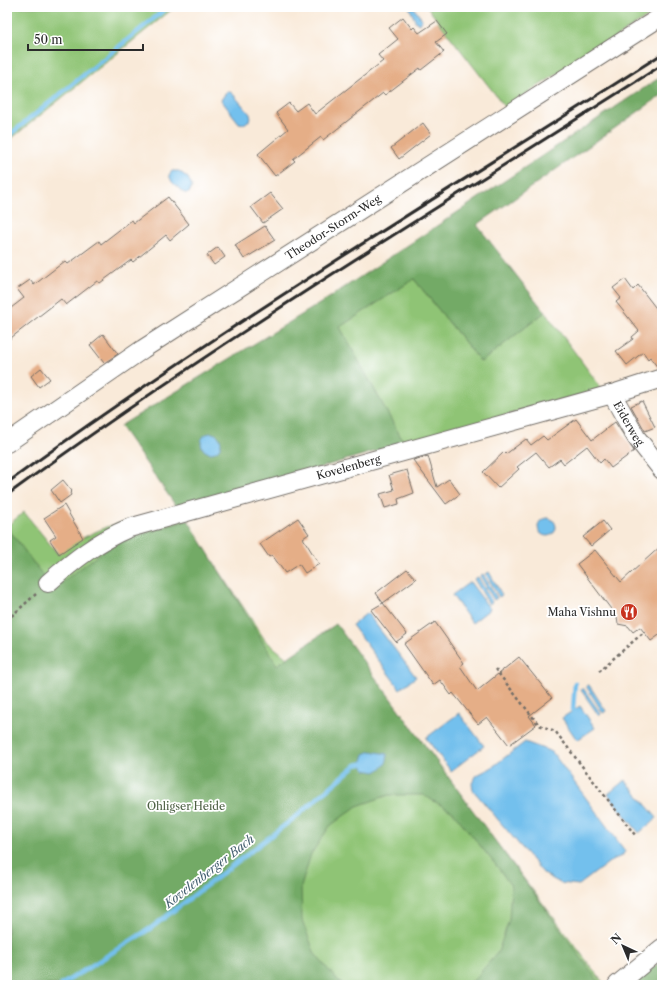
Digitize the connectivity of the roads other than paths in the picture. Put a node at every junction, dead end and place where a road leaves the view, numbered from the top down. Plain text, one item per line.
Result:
1 (662, 16) edge
2 (662, 378) edge
3 (612, 394) junction
4 (7, 442) edge
5 (662, 470) edge
6 (48, 582) road end
7 (662, 948) edge
8 (617, 985) edge

1 - 4 street, Theodor-Storm-Weg
2 - 3 street, Kovelenberg
3 - 5 street, Eiderweg
3 - 6 street, Kovelenberg
7 - 8 street

